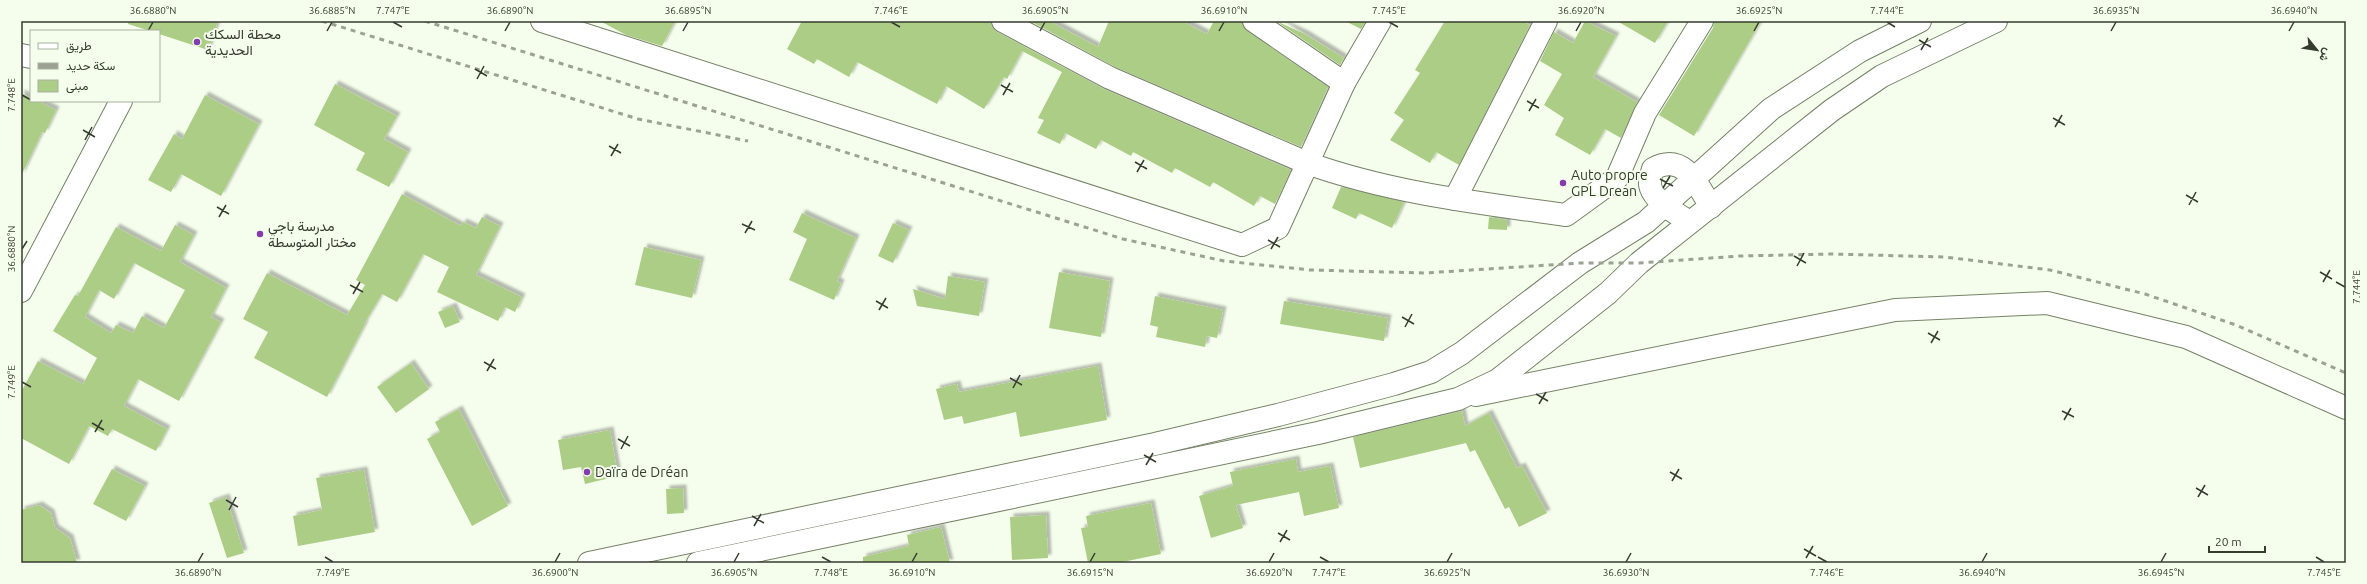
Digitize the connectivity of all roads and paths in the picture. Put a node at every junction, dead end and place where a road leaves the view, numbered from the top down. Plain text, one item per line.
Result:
1 (542, 21) edge
2 (1003, 21) edge
3 (1254, 21) edge
4 (1380, 21) edge
5 (1546, 21) edge
6 (1702, 21) edge
7 (1920, 21) edge
8 (1996, 21) edge
9 (1344, 83) junction
10 (120, 102) edge
11 (1626, 157) junction
12 (1307, 163) junction
13 (1654, 169) junction
14 (1694, 178) junction
15 (1455, 200) junction
16 (1664, 206) junction
17 (1711, 206) junction
18 (1690, 222) junction
19 (21, 290) edge
20 (1458, 399) junction
21 (2346, 408) edge
22 (589, 563) edge
23 (698, 563) edge

1 - 12 street
2 - 12 street
3 - 9 street
4 - 9 street
5 - 15 street
6 - 11 street
7 - 14 street
8 - 17 street
9 - 12 street
10 - 19 street
11 - 13 street
11 - 15 street
12 - 15 street
13 - 14 street
13 - 16 street
14 - 16 street
14 - 17 street
16 - 18 street
16 - 22 street
17 - 18 street
18 - 20 street
20 - 21 street
20 - 23 street

